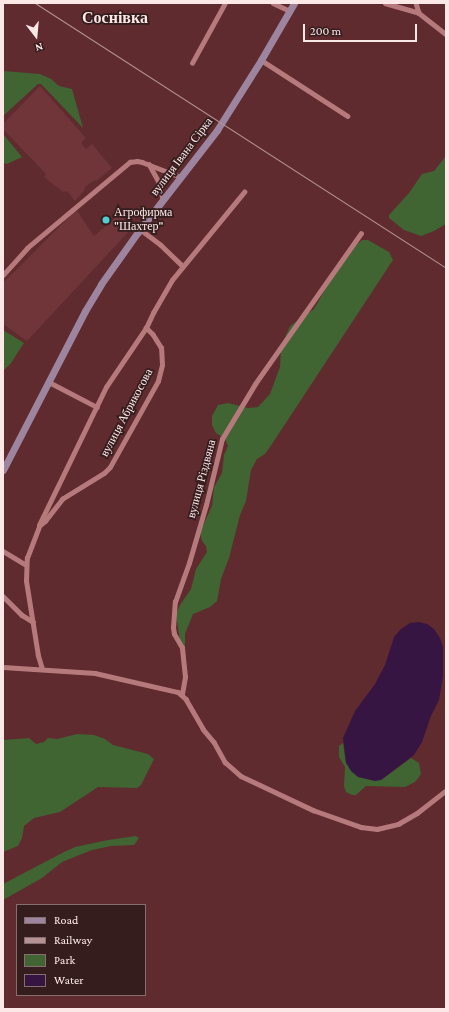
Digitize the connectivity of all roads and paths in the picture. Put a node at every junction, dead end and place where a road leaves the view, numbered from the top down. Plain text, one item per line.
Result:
1 (225, 3) edge
2 (273, 3) edge
3 (294, 3) edge
4 (385, 3) edge
5 (416, 3) edge
6 (290, 11) junction
7 (419, 13) junction
8 (446, 34) edge
9 (262, 60) junction
10 (192, 62) dead end
11 (348, 116) dead end
12 (149, 164) junction
13 (181, 177) junction
14 (244, 192) dead end
15 (163, 201) junction
16 (140, 229) junction
17 (361, 233) dead end
18 (182, 265) junction
19 (3, 274) edge
20 (146, 328) junction
21 (49, 382) junction
22 (97, 407) junction
23 (3, 470) edge
24 (39, 526) junction
25 (3, 551) edge
26 (26, 565) junction
27 (3, 596) edge
28 (32, 622) junction
29 (3, 667) edge
30 (42, 669) junction
31 (182, 694) junction
32 (446, 790) edge

1 - 10 street
2 - 6 street
3 - 6 street, вулиця Івана Сірка
4 - 7 street
5 - 7 street
6 - 9 street, вулиця Івана Сірка
7 - 8 street
9 - 11 street
9 - 13 street, вулиця Івана Сірка
12 - 13 street
12 - 15 street
12 - 19 street
13 - 15 street, вулиця Івана Сірка
14 - 18 street, вулиця Абрикосова
15 - 16 street, вулиця Івана Сірка
16 - 18 street
16 - 21 street, вулиця Івана Сірка
17 - 31 street, вулиця Різдвяна
18 - 20 street, вулиця Абрикосова
20 - 22 street, вулиця Абрикосова
20 - 24 street, вулиця Абрикосова
21 - 22 street
21 - 23 street, вулиця Івана Сірка
22 - 24 street, вулиця Абрикосова
24 - 26 street, вулиця Абрикосова
25 - 26 street
26 - 28 street, вулиця Абрикосова
27 - 28 street
28 - 30 street, вулиця Абрикосова
29 - 30 street
30 - 31 street
31 - 32 street

